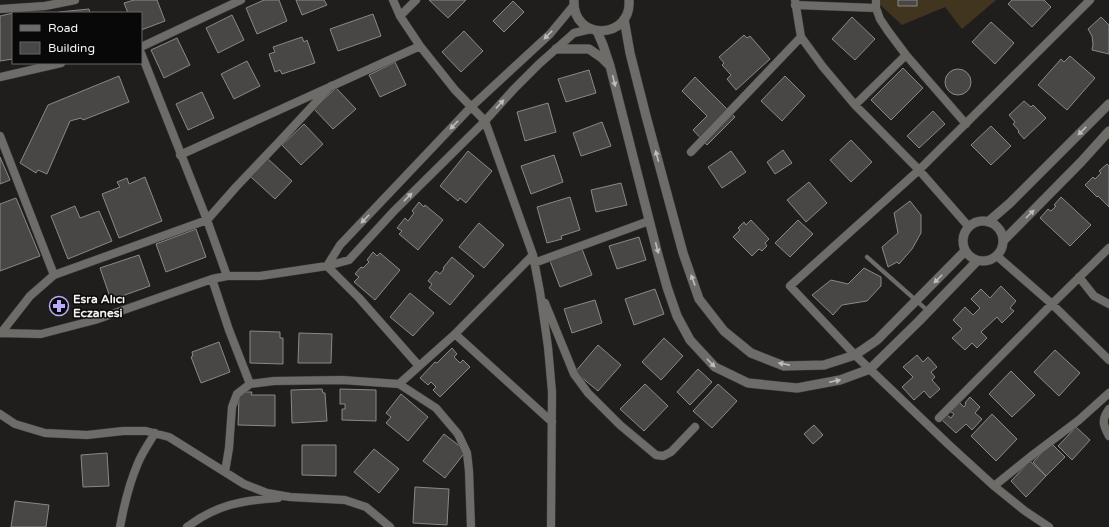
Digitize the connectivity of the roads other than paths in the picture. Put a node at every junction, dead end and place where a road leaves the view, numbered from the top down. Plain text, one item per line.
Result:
1 (75, 0) edge
2 (241, 0) edge
3 (393, 0) edge
4 (416, 0) edge
5 (628, 0) edge
6 (1090, 0) edge
7 (232, 2) edge
8 (795, 2) edge
9 (574, 3) edge
10 (876, 4) edge
11 (0, 9) edge
12 (45, 9) edge
13 (400, 16) junction
14 (624, 20) junction
15 (594, 30) junction
16 (801, 37) junction
17 (420, 46) junction
18 (142, 47) edge
19 (556, 49) junction
20 (906, 55) junction
21 (142, 56) edge
22 (55, 64) edge
23 (610, 66) junction
24 (0, 77) edge
25 (331, 86) junction
26 (1109, 104) edge
27 (855, 105) junction
28 (471, 107) junction
29 (485, 121) junction
30 (966, 124) junction
31 (1109, 131) edge
32 (0, 136) edge
33 (691, 152) dead end
34 (180, 155) junction
35 (919, 170) junction
36 (206, 220) junction
37 (649, 221) junction
38 (988, 222) junction
39 (969, 227) junction
40 (1003, 242) junction
41 (1109, 248) edge
42 (965, 251) junction
43 (533, 254) junction
44 (997, 256) junction
45 (867, 257) dead end
46 (977, 261) junction
47 (534, 263) junction
48 (327, 266) junction
49 (54, 274) junction
50 (227, 276) junction
51 (1079, 277) junction
52 (212, 279) junction
53 (540, 292) junction
54 (916, 301) junction
55 (1052, 304) junction
56 (1109, 304) edge
57 (928, 312) junction
58 (1, 333) edge
59 (455, 334) junction
60 (855, 355) junction
61 (1109, 360) edge
62 (419, 366) junction
63 (870, 369) junction
64 (250, 384) junction
65 (399, 384) junction
66 (1109, 393) edge
67 (1109, 409) edge
68 (0, 414) edge
69 (939, 418) dead end
70 (552, 422) junction
71 (695, 427) dead end
72 (155, 433) junction
73 (1109, 436) edge
74 (225, 472) junction
75 (994, 486) junction
76 (290, 497) junction
77 (120, 527) edge
78 (187, 527) edge
79 (390, 527) edge
80 (471, 527) edge
81 (551, 527) edge
82 (1049, 527) edge

1 - 12 street
2 - 7 street
3 - 13 street
4 - 13 street
5 - 14 street
6 - 30 street
7 - 18 street
8 - 10 street
8 - 16 street
9 - 15 street
9 -> 28 street
10 - 20 street
11 - 12 street
13 - 17 street
14 - 15 street
60 -> 14 street
15 - 19 street
15 - 23 street
16 - 27 street
16 - 33 street
17 - 25 street
17 - 28 street
19 - 23 street
29 -> 19 street
20 - 27 street
20 - 30 street
21 - 34 street
22 - 24 street
23 -> 37 street
25 - 34 street
25 - 36 street
26 -> 38 street
27 - 35 street
28 - 29 street
28 -> 48 street
29 - 43 street
48 -> 29 street
30 - 35 street
40 -> 31 street
32 - 49 street
34 - 36 street
35 - 39 street
35 - 60 street
36 - 49 street
36 - 50 street
37 - 47 street
37 -> 63 street
38 - 39 street
38 - 40 street
39 - 42 street
40 - 44 street
41 - 51 street
42 - 46 street
42 -> 54 street
43 - 47 street
43 - 59 street
44 - 46 street
44 - 55 street
45 - 54 lane
46 - 57 street
47 - 53 street
48 - 50 street
48 - 62 street
49 - 58 street
50 - 52 street
51 - 55 street
51 - 56 street
52 - 58 street
52 - 64 street
53 - 70 street
53 - 71 street
54 - 57 lane
54 - 60 street
55 - 61 street
55 - 69 street
57 - 63 street
59 - 62 street
59 - 70 street
60 - 63 street
62 - 65 street
63 - 75 street
64 - 65 street
64 - 74 street
65 - 80 street
66 - 75 street
67 - 73 street
68 - 72 street
70 - 81 street
72 - 74 street
72 - 77 street
74 - 76 street
75 - 82 street
76 - 78 street
76 - 79 street

